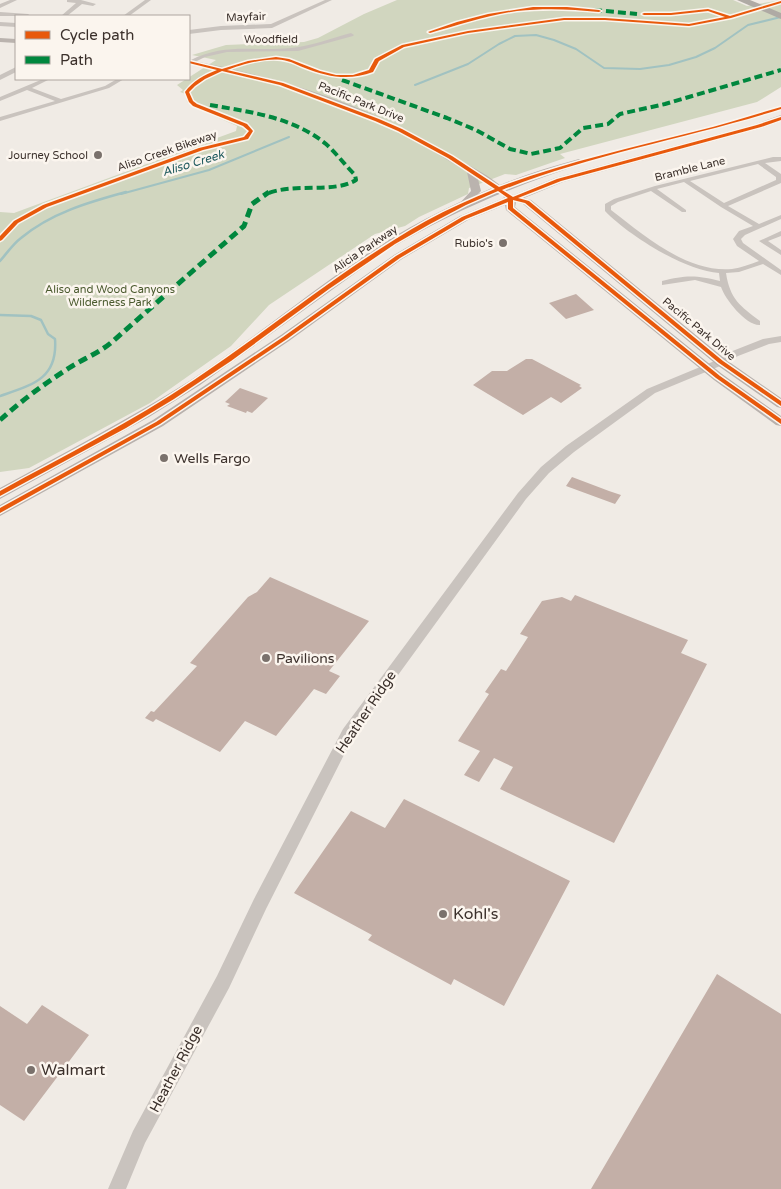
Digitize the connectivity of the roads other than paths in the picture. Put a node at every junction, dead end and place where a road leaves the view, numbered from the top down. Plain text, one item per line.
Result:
1 (14, 0) edge
2 (148, 0) edge
3 (329, 0) edge
4 (743, 0) edge
5 (69, 1) edge
6 (81, 2) junction
7 (93, 4) dead end
8 (0, 6) edge
9 (0, 14) edge
10 (15, 15) edge
11 (65, 15) edge
12 (127, 15) edge
13 (781, 16) edge
14 (0, 24) edge
15 (15, 25) edge
16 (190, 32) edge
17 (350, 34) dead end
18 (0, 40) edge
19 (15, 41) edge
20 (193, 63) edge
21 (15, 70) edge
22 (0, 78) edge
23 (45, 80) edge
24 (119, 80) edge
25 (27, 88) junction
26 (0, 99) edge
27 (62, 101) junction
28 (781, 108) edge
29 (781, 118) edge
30 (0, 119) edge
31 (781, 159) edge
32 (759, 162) junction
33 (470, 170) junction
34 (686, 181) junction
35 (499, 189) junction
36 (652, 189) junction
37 (511, 198) junction
38 (464, 204) junction
39 (723, 206) junction
40 (684, 211) dead end
41 (781, 217) edge
42 (758, 226) junction
43 (781, 233) edge
44 (781, 253) edge
45 (764, 261) junction
46 (722, 271) junction
47 (781, 273) edge
48 (665, 283) dead end
49 (724, 285) junction
50 (757, 323) dead end
51 (780, 339) edge
52 (721, 362) junction
53 (706, 368) junction
54 (781, 404) edge
55 (781, 422) edge
56 (0, 494) edge
57 (0, 512) edge
58 (116, 1189) edge

1 - 8 street
2 - 12 street
3 - 16 street, Mayfair
4 - 13 highway
5 - 6 street
6 - 7 street
6 - 11 street
9 - 10 street
14 - 15 street
17 - 20 street, Woodfield
18 - 19 main road
20 - 33 main road, Pacific Park Drive
21 - 22 street
23 - 25 street
24 - 27 street
25 - 26 street
25 - 27 street
27 - 30 street
28 - 35 main road, Alicia Parkway
29 - 37 main road, Alicia Parkway
31 - 32 street, Bramble Lane
32 - 34 street, Bramble Lane
32 - 39 street
33 - 35 main road, Pacific Park Drive
33 - 38 main road
34 - 36 street, Bramble Lane
34 - 39 street
35 - 37 main road, Pacific Park Drive
35 - 38 main road, Alicia Parkway
36 - 40 street
36 - 46 street, Bramble Lane
37 - 52 main road, Pacific Park Drive
37 - 53 main road, Pacific Park Drive
37 - 57 main road, Alicia Parkway
38 - 56 main road, Alicia Parkway
39 - 42 street
41 - 42 street
42 - 45 street
43 - 44 street
45 - 46 street
45 - 47 street
46 - 49 street
48 - 49 street
49 - 50 street
51 - 52 street, Heather Ridge
52 - 53 street, Heather Ridge
52 - 54 main road, Pacific Park Drive
53 - 55 main road, Pacific Park Drive
53 - 58 street, Heather Ridge

